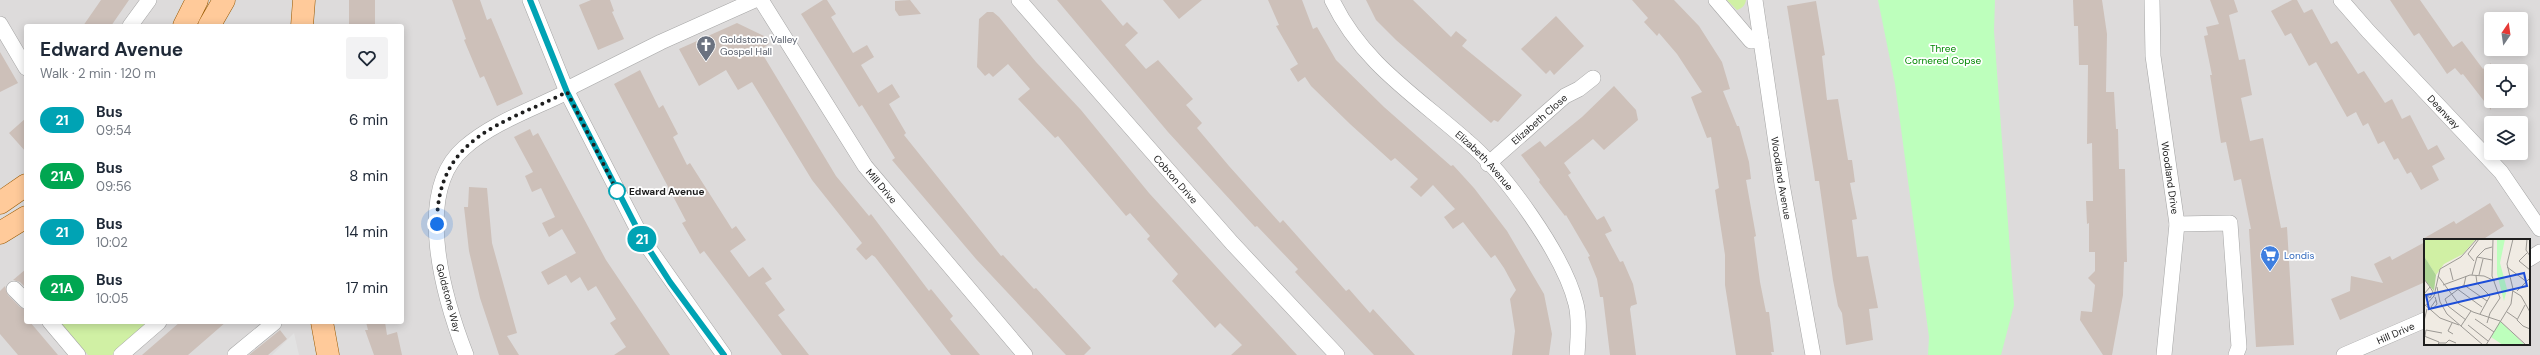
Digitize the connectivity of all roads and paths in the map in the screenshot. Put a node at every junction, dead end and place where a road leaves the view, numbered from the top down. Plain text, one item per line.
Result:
1 (149, 0) edge
2 (197, 0) edge
3 (224, 0) edge
4 (304, 0) edge
5 (530, 0) edge
6 (755, 0) edge
7 (761, 0) edge
8 (1019, 0) edge
9 (1332, 0) edge
10 (1716, 0) edge
11 (1755, 0) edge
12 (2152, 0) edge
13 (2341, 0) edge
14 (0, 24) edge
15 (131, 24) edge
16 (185, 24) edge
17 (210, 24) edge
18 (302, 24) edge
19 (1762, 40) junction
20 (24, 65) edge
21 (1593, 78) dead end
22 (567, 92) junction
23 (1488, 164) junction
24 (24, 186) edge
25 (0, 203) edge
26 (24, 218) edge
27 (2177, 224) junction
28 (2540, 228) edge
29 (0, 233) edge
30 (2540, 252) edge
31 (2530, 258) edge
32 (14, 289) dead end
33 (24, 300) edge
34 (2424, 320) edge
35 (52, 324) edge
36 (157, 324) edge
37 (273, 324) edge
38 (322, 324) edge
39 (78, 355) edge
40 (121, 355) edge
41 (235, 355) edge
42 (328, 355) edge
43 (466, 355) edge
44 (724, 355) edge
45 (1025, 355) edge
46 (1337, 355) edge
47 (1577, 355) edge
48 (1813, 355) edge
49 (2164, 355) edge
50 (2236, 355) edge
51 (2344, 355) edge

1 - 15 street
2 - 16 main road
3 - 17 main road
4 - 18 main road
5 - 22 street
6 - 22 street
7 - 45 street, Mill Drive
8 - 46 street, Cobton Drive
9 - 23 street, Elizabeth Avenue
10 - 19 street
11 - 19 street, Woodland Avenue
12 - 27 street, Woodland Drive
13 - 28 street, Deanway
14 - 20 street
19 - 48 street, Woodland Avenue
21 - 23 street, Elizabeth Close
22 - 43 street, Goldstone Way
22 - 44 street
23 - 47 street, Elizabeth Avenue
24 - 25 main road
26 - 29 main road
27 - 49 street, Woodland Drive
27 - 50 street
30 - 31 street
32 - 33 street
34 - 51 street, Hill Drive
35 - 39 street
36 - 40 street
37 - 41 street
38 - 42 main road

